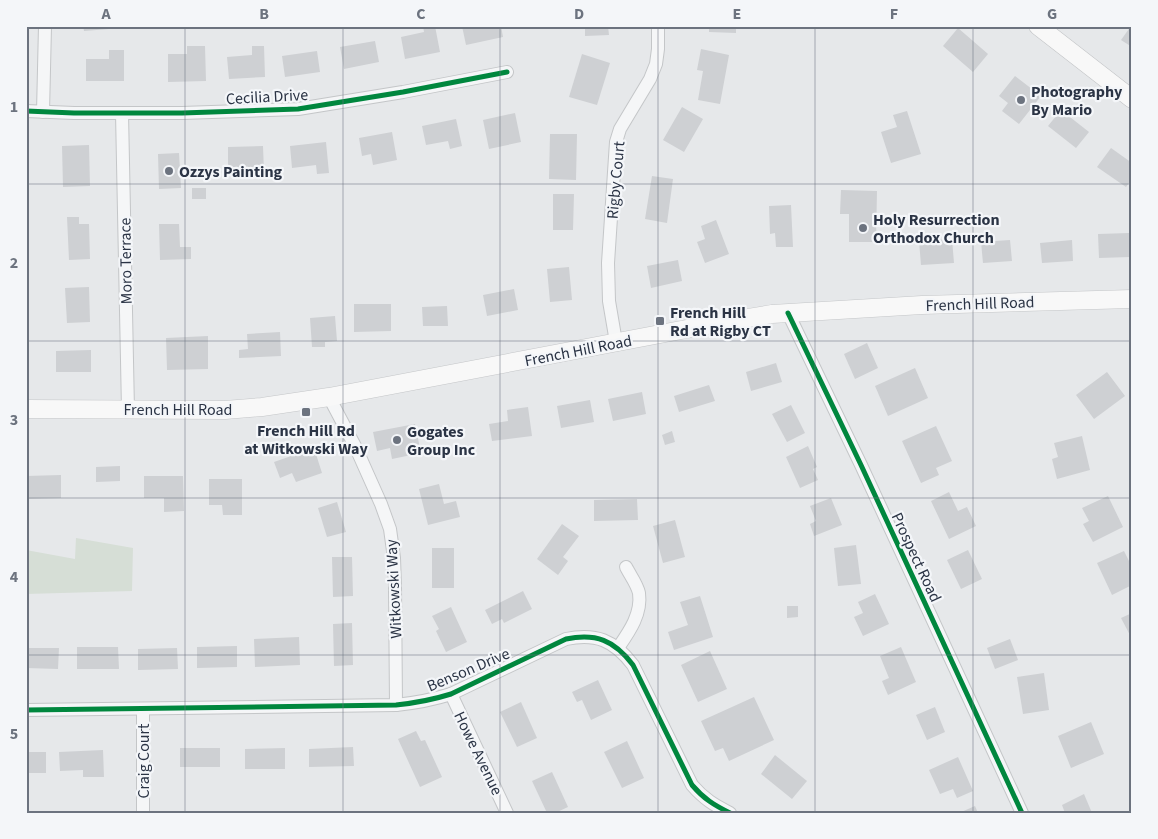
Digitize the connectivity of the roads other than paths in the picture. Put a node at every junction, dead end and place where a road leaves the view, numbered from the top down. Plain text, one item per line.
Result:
1 (45, 26) edge
2 (658, 26) edge
3 (1038, 26) edge
4 (507, 72) dead end
5 (1132, 98) edge
6 (26, 111) edge
7 (43, 112) junction
8 (122, 113) junction
9 (1132, 299) edge
10 (788, 313) junction
11 (616, 342) junction
12 (329, 397) junction
13 (26, 409) edge
14 (128, 410) junction
15 (626, 567) dead end
16 (618, 648) junction
17 (451, 694) junction
18 (396, 705) junction
19 (143, 709) junction
20 (26, 710) edge
21 (143, 813) edge
22 (507, 813) edge
23 (730, 813) edge
24 (1022, 813) edge

1 - 7 street
2 - 11 street, Rigby Court
3 - 5 main road
4 - 8 street, Cecilia Drive
6 - 7 street, Cecilia Drive
7 - 8 street, Cecilia Drive
8 - 14 street, Moro Terrace
9 - 10 main road, French Hill Road
10 - 11 main road, French Hill Road
10 - 24 street, Prospect Road
11 - 12 main road, French Hill Road
12 - 14 main road, French Hill Road
12 - 18 street, Witkowski Way
13 - 14 main road, French Hill Road
15 - 16 street
16 - 17 street, Benson Drive
16 - 23 street, Benson Drive
17 - 18 street, Benson Drive
17 - 22 street, Howe Avenue
18 - 19 street, Benson Drive
19 - 20 street, Benson Drive
19 - 21 street, Craig Court

